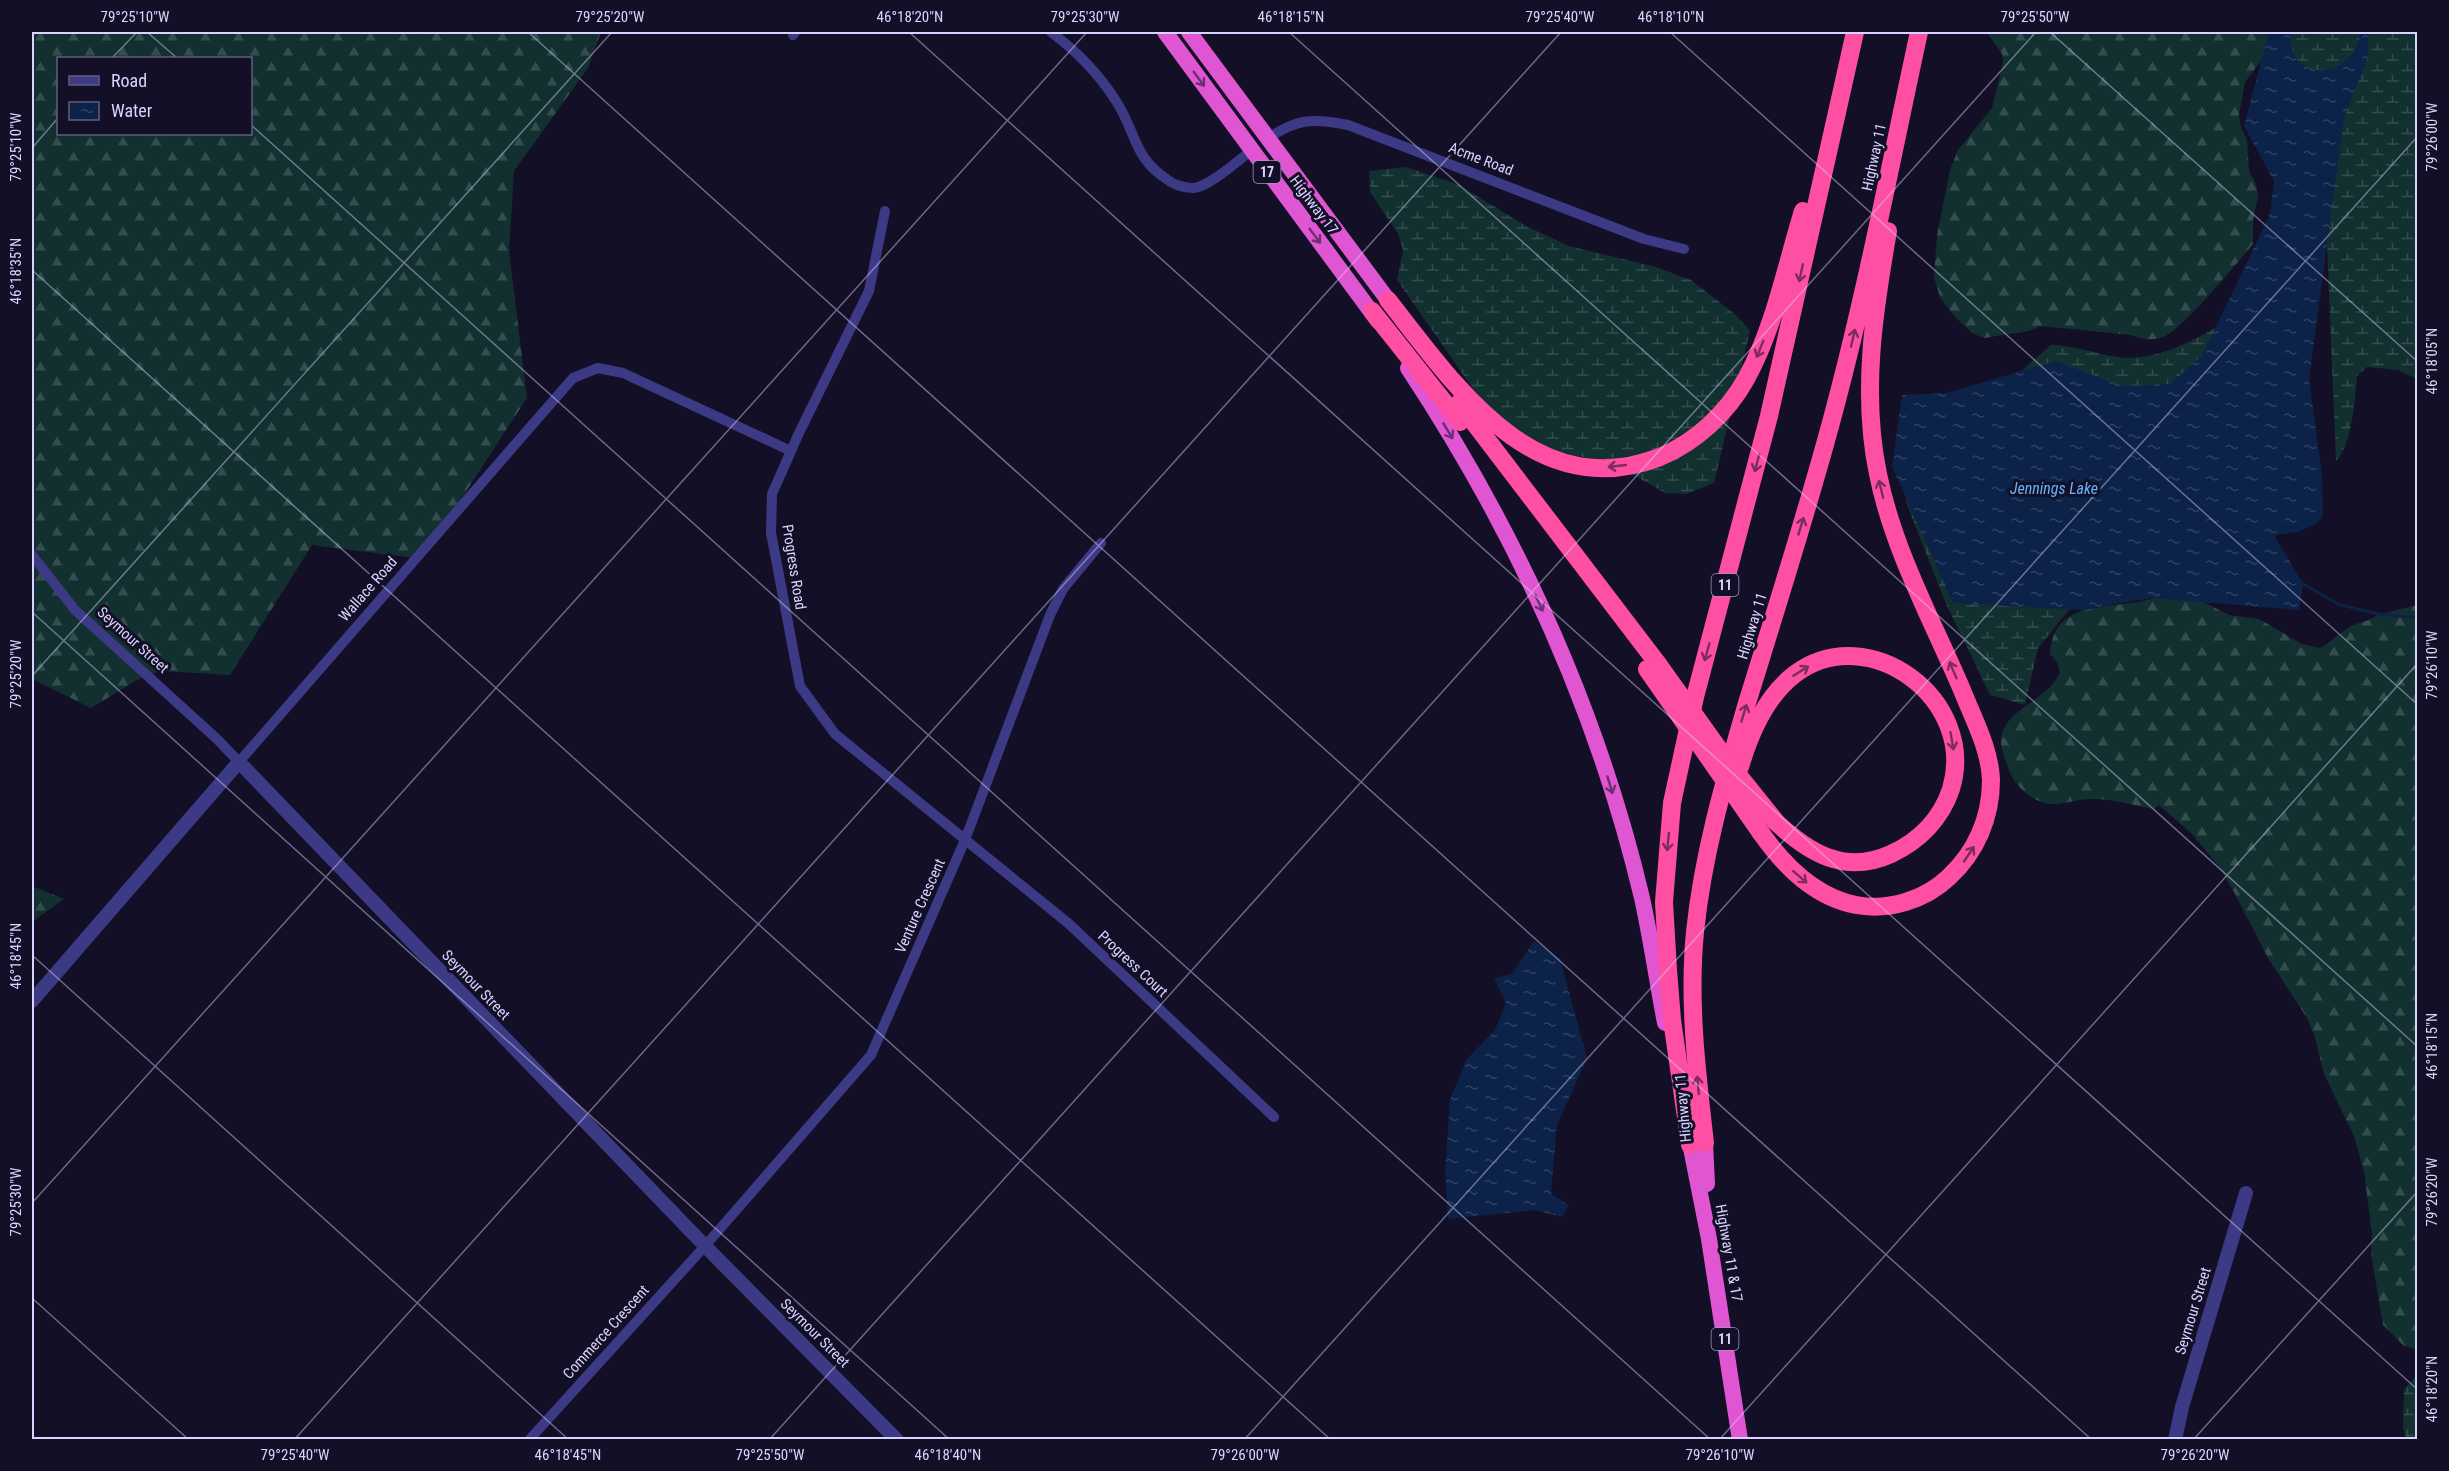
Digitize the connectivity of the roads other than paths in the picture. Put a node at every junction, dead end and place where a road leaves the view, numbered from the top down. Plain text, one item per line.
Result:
1 (1051, 32) edge
2 (1166, 32) edge
3 (1189, 32) edge
4 (1854, 32) edge
5 (1919, 32) edge
6 (1267, 139) junction
7 (1251, 151) junction
8 (885, 212) dead end
9 (1684, 249) dead end
10 (1388, 300) junction
11 (1372, 311) junction
12 (791, 451) junction
13 (1101, 543) dead end
14 (32, 555) edge
15 (1652, 666) junction
16 (239, 762) junction
17 (965, 840) junction
18 (1695, 933) junction
19 (32, 1001) edge
20 (1274, 1117) dead end
21 (1697, 1144) junction
22 (2246, 1193) dead end
23 (705, 1246) junction
24 (530, 1440) edge
25 (897, 1440) edge
26 (1740, 1440) edge
27 (2175, 1440) edge

1 - 7 street
2 -> 7 highway, Highway 17 / 17
3 - 6 highway, Highway 17 / 17
4 -> 10 highway
4 -> 21 highway, Highway 11 / 11
15 -> 5 highway, bridge
18 -> 5 highway, Highway 11 / 11
6 - 7 highway
6 - 9 street, Acme Road
6 - 10 highway, Highway 17 / 17
7 -> 11 highway, Highway 17 / 17
8 - 12 street, Progress Road
10 - 15 highway
11 - 15 highway
11 -> 21 highway, Highway 17
12 - 16 street, Wallace Road
12 - 17 street, Progress Road
13 - 17 street, Venture Crescent
14 - 16 street, Seymour Street
18 -> 15 highway, bridge
16 - 19 street, Wallace Road
16 - 23 street, Seymour Street
17 - 20 street, Progress Court
17 - 23 street, Venture Crescent
21 -> 18 highway, Highway 11 / 11
21 - 26 highway, Highway 11 & 17 / 11
22 - 27 street, Seymour Street
23 - 24 street, Commerce Crescent
23 - 25 street, Seymour Street

